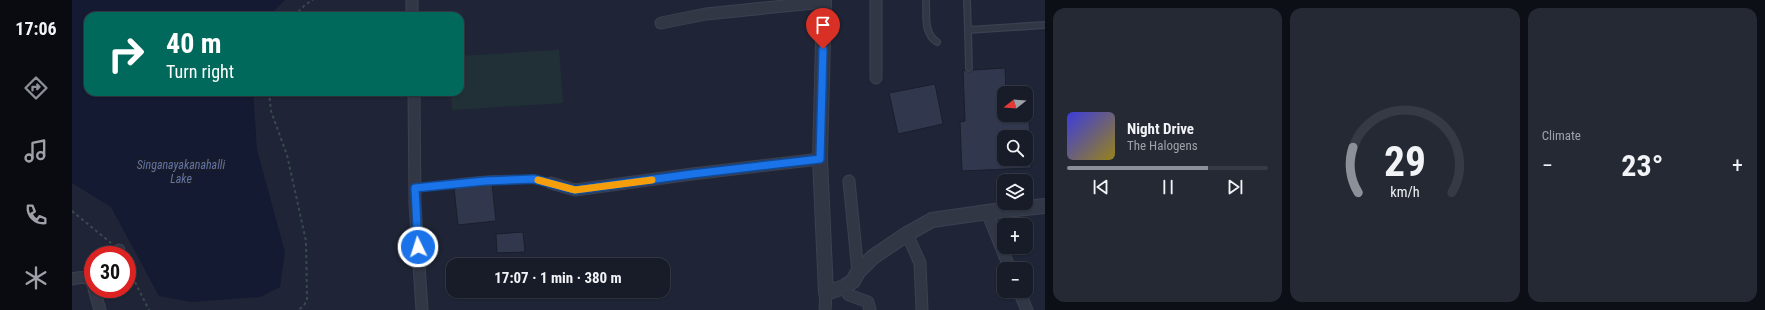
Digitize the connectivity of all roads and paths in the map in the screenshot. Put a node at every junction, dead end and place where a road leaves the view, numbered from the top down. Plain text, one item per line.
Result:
1 (313, 0) edge
2 (412, 0) edge
3 (876, 0) edge
4 (926, 0) edge
5 (967, 0) edge
6 (824, 1) edge
7 (298, 12) edge
8 (412, 12) edge
9 (661, 23) dead end
10 (1045, 25) edge
11 (968, 30) junction
12 (937, 42) dead end
13 (969, 68) dead end
14 (876, 78) dead end
15 (269, 96) edge
16 (414, 96) edge
17 (820, 159) junction
18 (849, 180) dead end
19 (551, 183) joint
20 (415, 188) junction
21 (1045, 206) edge
22 (72, 211) edge
23 (987, 212) junction
24 (907, 234) junction
25 (109, 246) edge
26 (1007, 262) edge
27 (858, 272) junction
28 (84, 278) edge
29 (72, 279) edge
30 (136, 284) edge
31 (844, 287) junction
32 (826, 293) junction
33 (97, 298) edge
34 (1022, 298) edge
35 (100, 310) edge
36 (149, 310) edge
37 (297, 310) edge
38 (422, 310) edge
39 (825, 310) edge
40 (870, 310) edge
41 (922, 310) edge
42 (1028, 310) edge

1 - 7 path
2 - 8 street
3 - 14 street
4 - 12 lane
5 - 11 lane
6 - 9 street
6 - 17 street
10 - 11 lane
11 - 13 lane
15 - 37 path
16 - 20 street
17 - 19 street
17 - 32 street
18 - 27 street
19 - 20 lane
20 - 38 street
21 - 23 street
22 - 25 path
23 - 24 street
23 - 26 street
24 - 27 street
24 - 41 street
27 - 31 street
28 - 29 street
30 - 36 path
31 - 32 street
31 - 40 street
32 - 39 street
33 - 35 street
34 - 42 street

